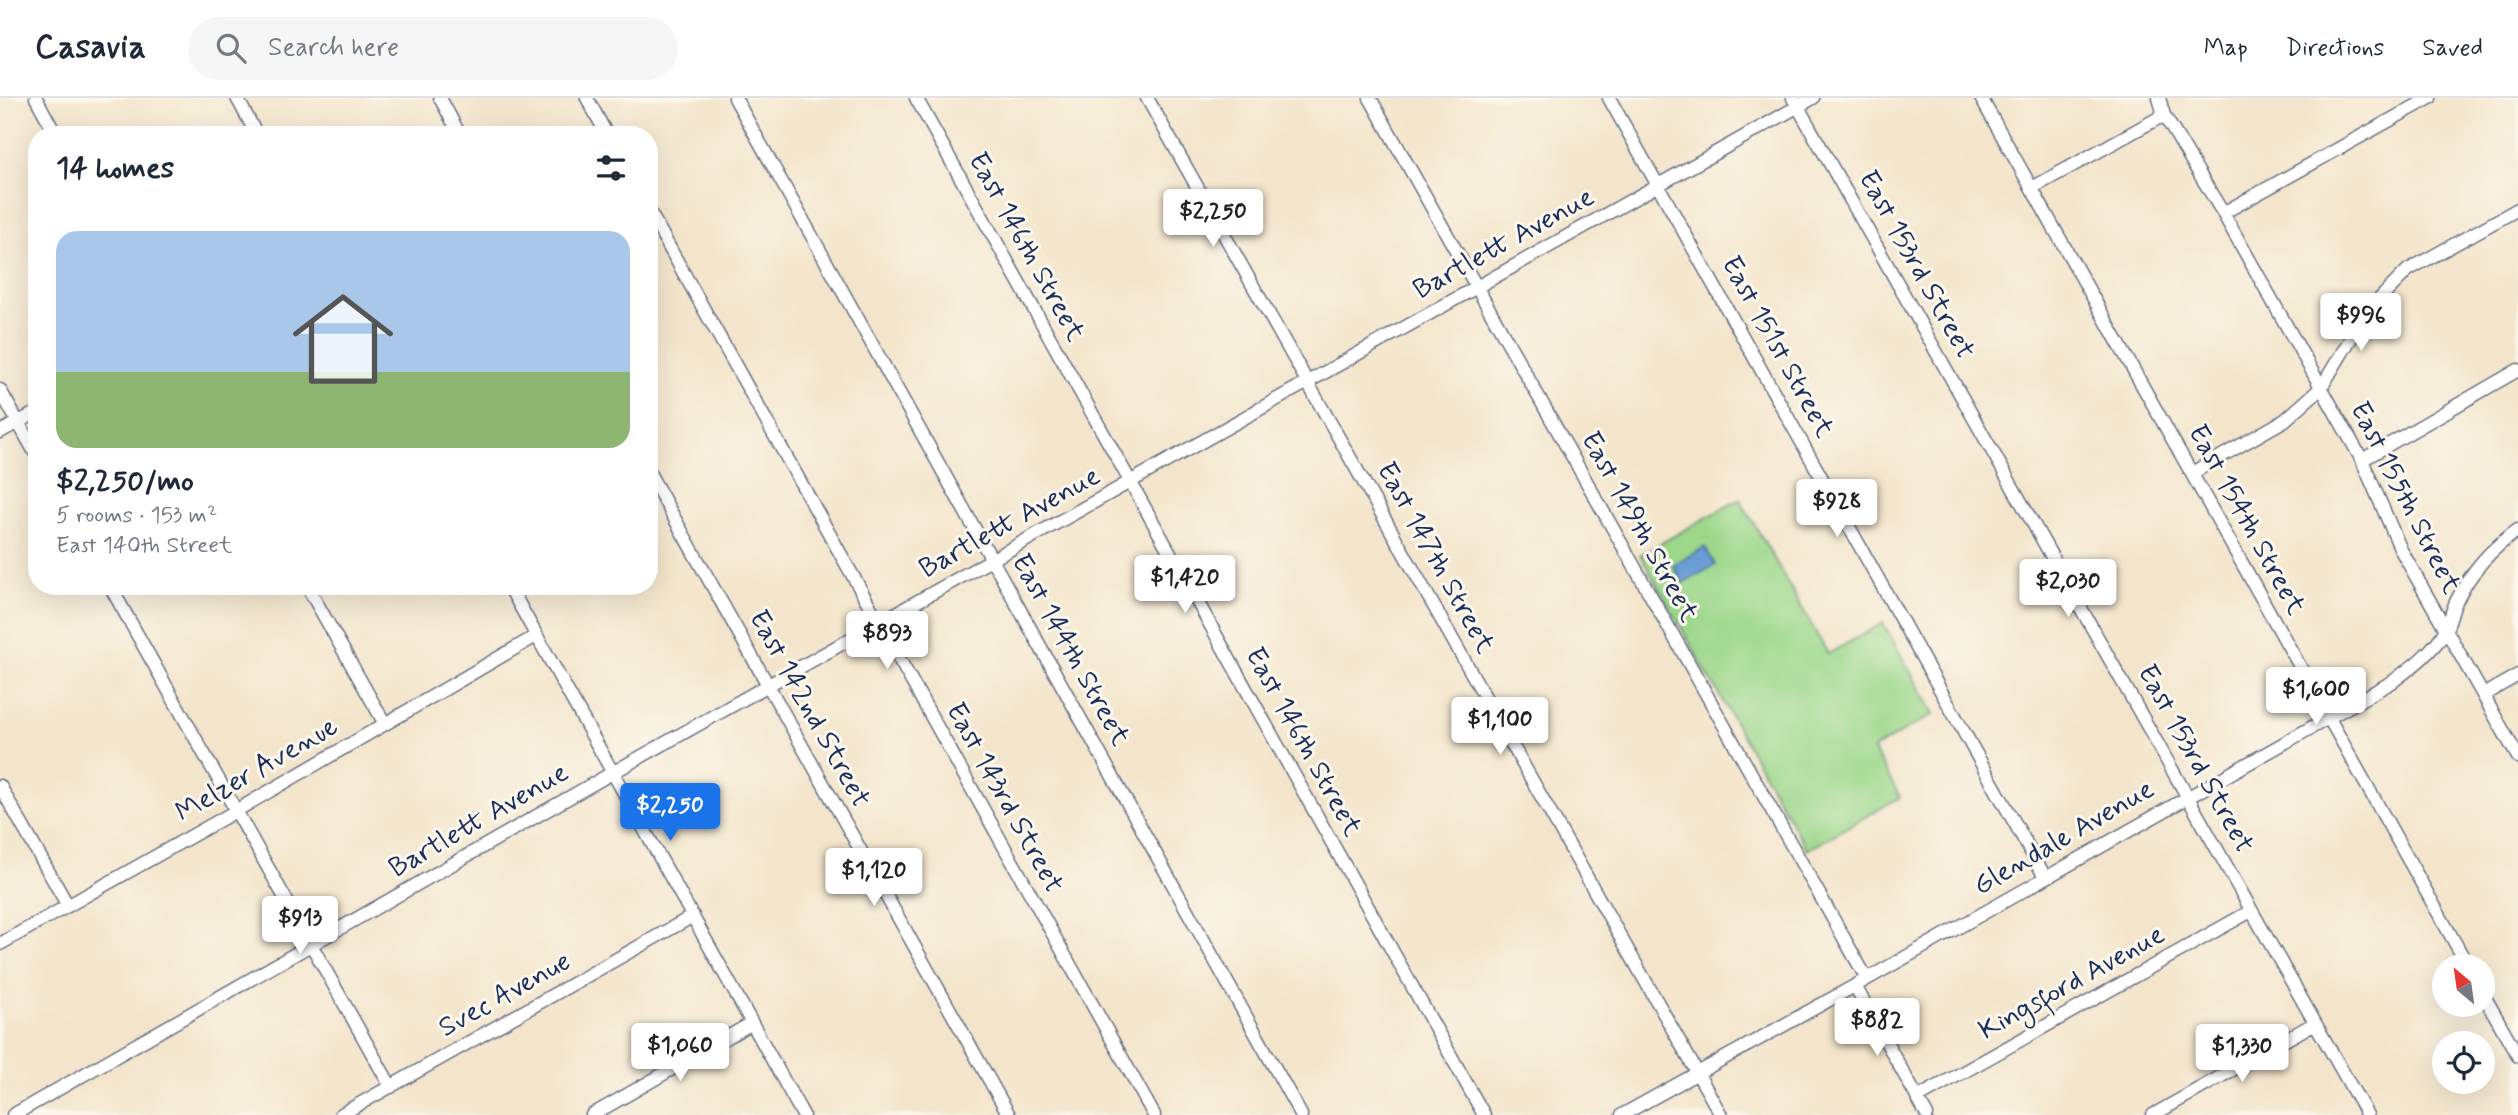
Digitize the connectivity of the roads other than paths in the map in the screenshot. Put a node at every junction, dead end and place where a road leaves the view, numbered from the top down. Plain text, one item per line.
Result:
1 (36, 98) edge
2 (237, 98) edge
3 (440, 98) edge
4 (587, 98) edge
5 (735, 98) edge
6 (916, 98) edge
7 (1147, 98) edge
8 (1370, 98) edge
9 (1609, 98) edge
10 (1813, 98) edge
11 (1981, 98) edge
12 (2159, 98) edge
13 (2430, 98) edge
14 (1796, 102) edge
15 (2164, 115) junction
16 (51, 126) edge
17 (252, 126) edge
18 (455, 126) edge
19 (602, 126) edge
20 (1658, 186) junction
21 (2032, 188) junction
22 (2518, 209) edge
23 (2223, 213) junction
24 (658, 227) edge
25 (1476, 288) junction
26 (2518, 370) edge
27 (1308, 383) junction
28 (2321, 388) junction
29 (0, 390) edge
30 (28, 417) edge
31 (18, 422) junction
32 (0, 432) edge
33 (28, 440) edge
34 (2362, 460) junction
35 (2192, 473) junction
36 (1130, 484) junction
37 (658, 489) edge
38 (2518, 530) edge
39 (993, 561) junction
40 (115, 595) edge
41 (312, 595) edge
42 (514, 595) edge
43 (880, 624) junction
44 (2445, 630) junction
45 (536, 636) junction
46 (2518, 675) edge
47 (768, 685) junction
48 (2483, 695) junction
49 (2329, 716) junction
50 (385, 724) junction
51 (2518, 757) edge
52 (612, 773) junction
53 (0, 786) edge
54 (2188, 796) junction
55 (237, 811) junction
56 (2045, 877) junction
57 (68, 906) junction
58 (2251, 911) junction
59 (693, 916) junction
60 (0, 944) edge
61 (313, 944) junction
62 (2461, 954) edge
63 (1861, 982) junction
64 (2496, 1017) edge
65 (752, 1023) junction
66 (2315, 1023) junction
67 (2518, 1056) edge
68 (1697, 1073) junction
69 (391, 1087) junction
70 (1917, 1098) junction
71 (798, 1113) edge
72 (343, 1114) edge
73 (13, 1115) edge
74 (592, 1115) edge
75 (1009, 1115) edge
76 (1154, 1115) edge
77 (1301, 1115) edge
78 (1484, 1115) edge
79 (1622, 1115) edge
80 (1721, 1115) edge
81 (1927, 1115) edge
82 (2153, 1115) edge
83 (2367, 1115) edge

1 - 16 street
2 - 17 street
3 - 18 street
4 - 19 street
5 - 39 street, East 144th Street
6 - 36 street, East 146th Street
7 - 27 street, East 147th Street
8 - 25 street, East 149th Street
9 - 20 street, East 151st Street
10 - 14 street, Bartlett Avenue
11 - 21 street, East 154th Street
12 - 15 street, East 155th Street
13 - 23 street
14 - 20 street, Bartlett Avenue
14 - 54 street, East 153rd Street
15 - 21 street
15 - 23 street, East 155th Street
20 - 25 street, Bartlett Avenue
20 - 56 street, East 151st Street
21 - 35 street, East 154th Street
22 - 28 street
23 - 28 street, East 155th Street
24 - 43 street, East 143rd Street
25 - 27 street, Bartlett Avenue
25 - 63 street, East 149th Street
26 - 34 street
27 - 36 street, Bartlett Avenue
27 - 68 street, East 147th Street
28 - 34 street, East 155th Street
28 - 35 street
29 - 31 street
30 - 31 street
31 - 32 street
31 - 33 street
34 - 44 street, East 155th Street
35 - 49 street, East 154th Street
36 - 39 street, Bartlett Avenue
36 - 78 street, East 146th Street
37 - 47 street, East 142nd Street
38 - 44 street, Glendale Avenue
39 - 43 street, Bartlett Avenue
39 - 77 street, East 144th Street
40 - 55 street
41 - 50 street
42 - 45 street
43 - 47 street, Bartlett Avenue
43 - 76 street, East 143rd Street
44 - 48 street, East 155th Street
44 - 49 street, Glendale Avenue
45 - 50 street, Melzer Avenue
45 - 52 street
46 - 48 street
47 - 52 street, Bartlett Avenue
47 - 75 street, East 142nd Street
48 - 51 street, East 155th Street
49 - 54 street, Glendale Avenue
49 - 62 street, East 154th Street
50 - 55 street, Melzer Avenue
52 - 59 street
52 - 61 street, Bartlett Avenue
53 - 57 street
54 - 56 street, Glendale Avenue
54 - 58 street, East 153rd Street
55 - 57 street, Melzer Avenue
55 - 61 street
56 - 63 street, Glendale Avenue
57 - 60 street, Melzer Avenue
58 - 66 street, East 153rd Street
58 - 70 street, Kingsford Avenue
59 - 65 street
59 - 69 street, Svec Avenue
61 - 69 street
61 - 73 street, Bartlett Avenue
63 - 68 street, Glendale Avenue
63 - 70 street, East 149th Street
64 - 67 street
65 - 71 street
65 - 74 street
66 - 82 street
66 - 83 street, East 153rd Street
68 - 79 street, Glendale Avenue
68 - 80 street, East 147th Street
69 - 72 street, Svec Avenue
70 - 81 street, East 149th Street

